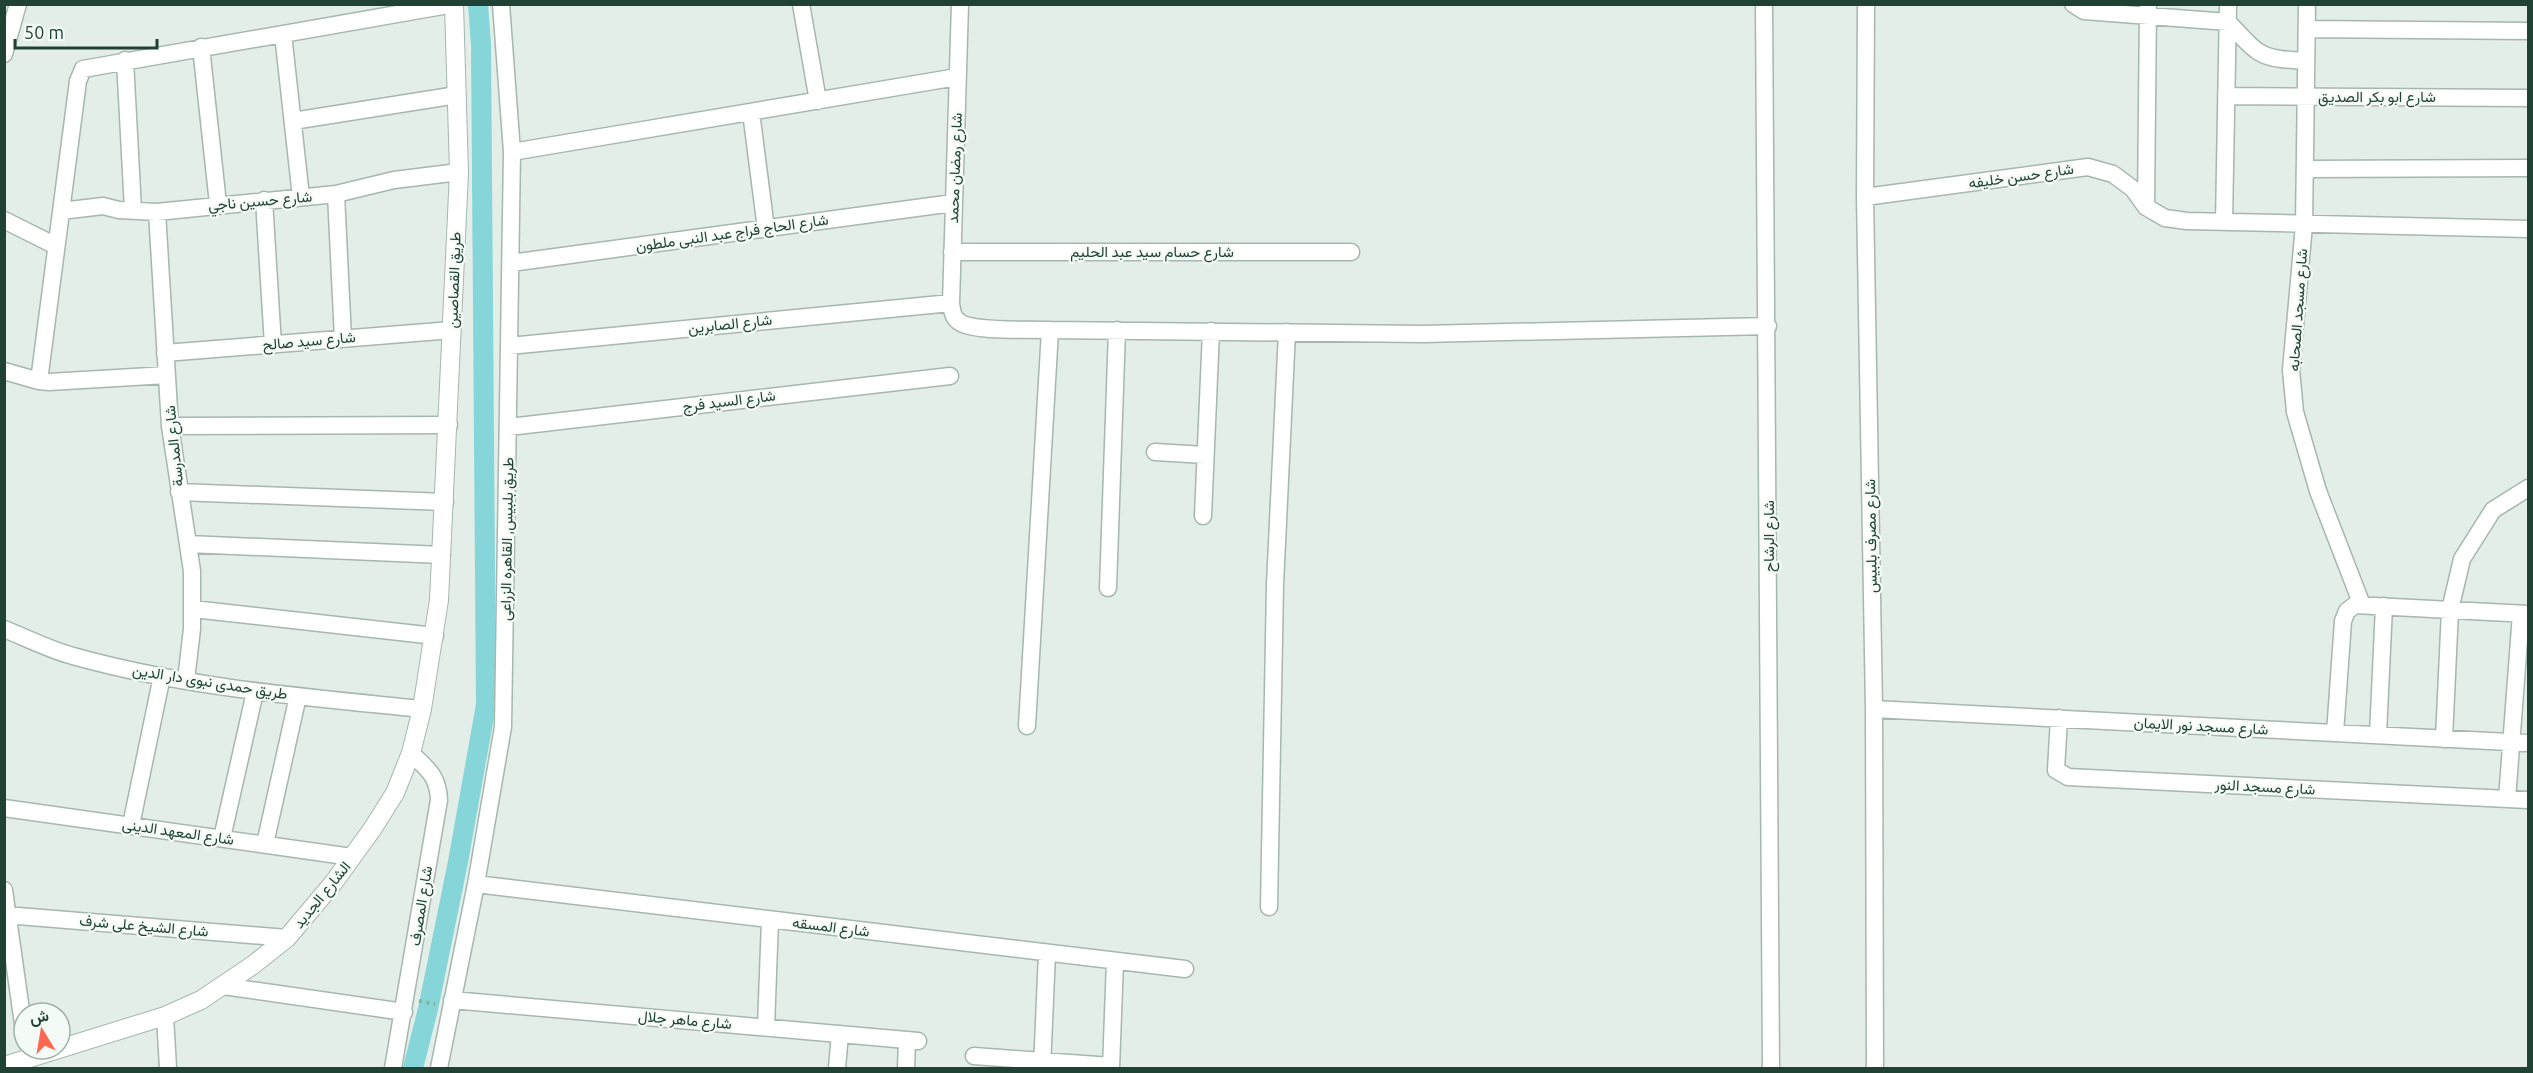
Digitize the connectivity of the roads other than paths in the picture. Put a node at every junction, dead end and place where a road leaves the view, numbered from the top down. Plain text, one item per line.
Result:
1 (18, 4) edge
2 (454, 4) edge
3 (501, 4) edge
4 (801, 4) edge
5 (960, 4) edge
6 (1764, 4) edge
7 (1866, 4) edge
8 (2073, 4) edge
9 (2228, 4) edge
10 (2307, 4) edge
11 (2148, 10) edge
12 (2228, 22) junction
13 (9, 23) edge
14 (2307, 29) junction
15 (2529, 31) edge
16 (283, 34) junction
17 (201, 47) junction
18 (4, 54) edge
19 (125, 60) junction
20 (2306, 61) junction
21 (957, 77) junction
22 (457, 95) junction
23 (2226, 96) junction
24 (2306, 97) junction
25 (2529, 98) edge
26 (818, 101) junction
27 (751, 112) junction
28 (293, 121) junction
29 (512, 152) junction
30 (2529, 168) edge
31 (2306, 169) junction
32 (459, 172) junction
33 (336, 194) junction
34 (301, 197) junction
35 (1865, 198) junction
36 (264, 200) junction
37 (953, 203) junction
38 (218, 204) junction
39 (2146, 207) junction
40 (133, 210) junction
41 (61, 211) junction
42 (157, 212) junction
43 (4, 220) edge
44 (2224, 222) junction
45 (2304, 225) junction
46 (766, 229) junction
47 (2529, 229) edge
48 (56, 246) junction
49 (952, 252) junction
50 (1351, 252) dead end
51 (511, 263) junction
52 (951, 303) junction
53 (1768, 326) junction
54 (452, 330) junction
55 (1050, 330) junction
56 (1117, 330) junction
57 (1211, 331) junction
58 (1287, 332) junction
59 (343, 339) junction
60 (273, 345) junction
61 (509, 346) junction
62 (165, 353) junction
63 (4, 371) edge
64 (167, 375) junction
65 (950, 376) dead end
66 (39, 381) junction
67 (448, 425) junction
68 (170, 426) junction
69 (509, 427) junction
70 (1155, 452) dead end
71 (1205, 454) junction
72 (2529, 488) edge
73 (179, 492) junction
74 (445, 502) junction
75 (1203, 516) dead end
76 (188, 544) junction
77 (442, 555) junction
78 (1108, 588) dead end
79 (2362, 605) junction
80 (2384, 606) junction
81 (193, 609) junction
82 (2451, 610) junction
83 (2525, 614) edge
84 (4, 629) edge
85 (435, 636) junction
86 (162, 676) junction
87 (186, 680) junction
88 (255, 692) junction
89 (298, 696) junction
90 (422, 709) junction
91 (1874, 709) junction
92 (2058, 718) junction
93 (1027, 726) dead end
94 (2335, 733) junction
95 (2378, 735) junction
96 (2444, 739) junction
97 (2511, 742) junction
98 (2529, 744) edge
99 (411, 753) junction
100 (2507, 799) junction
101 (2529, 800) edge
102 (4, 808) edge
103 (131, 825) junction
104 (222, 838) junction
105 (265, 844) junction
106 (352, 857) junction
107 (476, 884) junction
108 (4, 890) edge
109 (1269, 907) dead end
110 (770, 920) junction
111 (7, 921) edge
112 (287, 938) junction
113 (1047, 953) junction
114 (1115, 961) junction
115 (1185, 969) dead end
116 (223, 986) junction
117 (19, 1001) edge
118 (446, 1002) junction
119 (410, 1006) junction
120 (165, 1016) junction
121 (766, 1027) junction
122 (840, 1034) junction
123 (72, 1045) edge
124 (974, 1056) dead end
125 (21, 1061) edge
126 (1042, 1065) edge
127 (4, 1066) edge
128 (1111, 1067) edge
129 (168, 1068) edge
130 (393, 1068) edge
131 (439, 1068) edge
132 (837, 1068) edge
133 (906, 1068) edge
134 (1772, 1068) edge
135 (1875, 1068) edge

1 - 13 street
2 - 16 street
2 - 22 street, طريق القصاصين
3 - 29 street, طريق بلبيس, القاهره الزراعى
4 - 26 street
5 - 21 street, شارع رمضان محمد
6 - 53 street, شارع الرشاح
7 - 35 street, شارع مصرف بلبيس
8 - 11 street
9 - 12 street
10 - 14 street, شارع مسجد الصحابه
11 - 12 street
11 - 39 street
12 - 20 street
12 - 23 street
13 - 18 street
14 - 15 street
14 - 20 street, شارع مسجد الصحابه
16 - 17 street
16 - 28 street
17 - 19 street
17 - 38 street
19 - 40 street
19 - 41 street
20 - 24 street, شارع مسجد الصحابه
21 - 26 street
21 - 37 street, شارع رمضان محمد
22 - 28 street
22 - 32 street, طريق القصاصين
23 - 24 street, شارع ابو بكر الصديق
23 - 44 street
24 - 25 street, شارع ابو بكر الصديق
24 - 31 street, شارع مسجد الصحابه
26 - 27 street
27 - 29 street
27 - 46 street
28 - 34 street
29 - 51 street, طريق بلبيس, القاهره الزراعى
30 - 31 street
31 - 45 street, شارع مسجد الصحابه
32 - 33 street, شارع حسين ناجي
32 - 54 street, طريق القصاصين
33 - 34 street, شارع حسين ناجي
33 - 59 street
34 - 36 street, شارع حسين ناجي
35 - 39 street, شارع حسن خليفه
35 - 91 street, شارع مصرف بلبيس
36 - 38 street, شارع حسين ناجي
36 - 60 street
37 - 46 street, شارع الحاج فراج عبد النبى ملطون
37 - 49 street, شارع رمضان محمد
38 - 42 street, شارع حسين ناجي
39 - 44 street, شارع حسن خليفه
40 - 41 street, شارع حسين ناجي
40 - 42 street, شارع حسين ناجي
41 - 48 street
42 - 62 street, شارع المدرسة
43 - 48 street
44 - 45 street, شارع حسن خليفه
45 - 47 street, شارع حسن خليفه
45 - 79 street, شارع مسجد الصحابه
46 - 51 street, شارع الحاج فراج عبد النبى ملطون
48 - 66 street
49 - 50 street, شارع حسام سيد عبد الحليم
49 - 52 street, شارع رمضان محمد
51 - 61 street, طريق بلبيس, القاهره الزراعى
52 - 55 street
52 - 61 street, شارع الصابرين
53 - 58 street
53 - 134 street, شارع الرشاح
54 - 59 street, شارع سيد صالح
54 - 67 street, طريق القصاصين
55 - 56 street
55 - 93 street
56 - 57 street
56 - 78 street
57 - 58 street
57 - 71 street
58 - 109 street
59 - 60 street, شارع سيد صالح
60 - 62 street, شارع سيد صالح
61 - 69 street, طريق بلبيس, القاهره الزراعى
62 - 64 street, شارع المدرسة
63 - 66 street
64 - 66 street
64 - 68 street, شارع المدرسة
65 - 69 street, شارع السيد فرج
67 - 68 street
67 - 74 street, طريق القصاصين
68 - 73 street, شارع المدرسة
69 - 107 street, طريق بلبيس, القاهره الزراعى
70 - 71 street
71 - 75 street
72 - 82 street
73 - 74 street
73 - 76 street, شارع المدرسة
74 - 77 street, طريق القصاصين
76 - 77 street
76 - 81 street, شارع المدرسة
77 - 85 street, الشارع الجديد
79 - 80 street
79 - 94 street
80 - 82 street
80 - 95 street
81 - 85 street
81 - 87 street, شارع المدرسة
82 - 83 street
82 - 96 street
83 - 97 street
84 - 86 street, طريق حمدى نبوى دار الدين
85 - 90 street, الشارع الجديد
86 - 87 street, طريق حمدى نبوى دار الدين
86 - 103 street
87 - 88 street, طريق حمدى نبوى دار الدين
88 - 89 street, طريق حمدى نبوى دار الدين
88 - 104 street
89 - 90 street, طريق حمدى نبوى دار الدين
89 - 105 street
90 - 99 street, الشارع الجديد
91 - 92 street, شارع مسجد نور الايمان
91 - 135 street, شارع مصرف بلبيس
92 - 94 street, شارع مسجد نور الايمان
92 - 100 street, شارع مسجد النور
94 - 95 street, شارع مسجد نور الايمان
95 - 96 street, شارع مسجد نور الايمان
96 - 97 street, شارع مسجد نور الايمان
97 - 98 street, شارع مسجد نور الايمان
97 - 100 street
99 - 106 street, الشارع الجديد
99 - 119 street, شارع المصرف
100 - 101 street, شارع مسجد النور
102 - 103 street, شارع المعهد الدينى
103 - 104 street, شارع المعهد الدينى
104 - 105 street, شارع المعهد الدينى
105 - 106 street, شارع المعهد الدينى
106 - 112 street, الشارع الجديد
107 - 110 street, شارع المسقه
107 - 118 street, طريق بلبيس, القاهره الزراعى
108 - 111 street
110 - 113 street, شارع المسقه
110 - 121 street
111 - 112 street, شارع الشيخ على شرف
111 - 117 street
112 - 116 street, الشارع الجديد
113 - 114 street, شارع المسقه
113 - 126 street
114 - 115 street, شارع المسقه
114 - 128 street
116 - 119 street
116 - 120 street, الشارع الجديد
118 - 121 street, شارع ماهر جلال
118 - 131 street, طريق بلبيس, القاهره الزراعى
119 - 130 street, شارع المصرف
120 - 123 street, الشارع الجديد
120 - 129 street
121 - 122 street, شارع ماهر جلال
122 - 132 street
122 - 133 street, شارع ماهر جلال
124 - 126 street
125 - 127 street, الشارع الجديد
126 - 128 street

